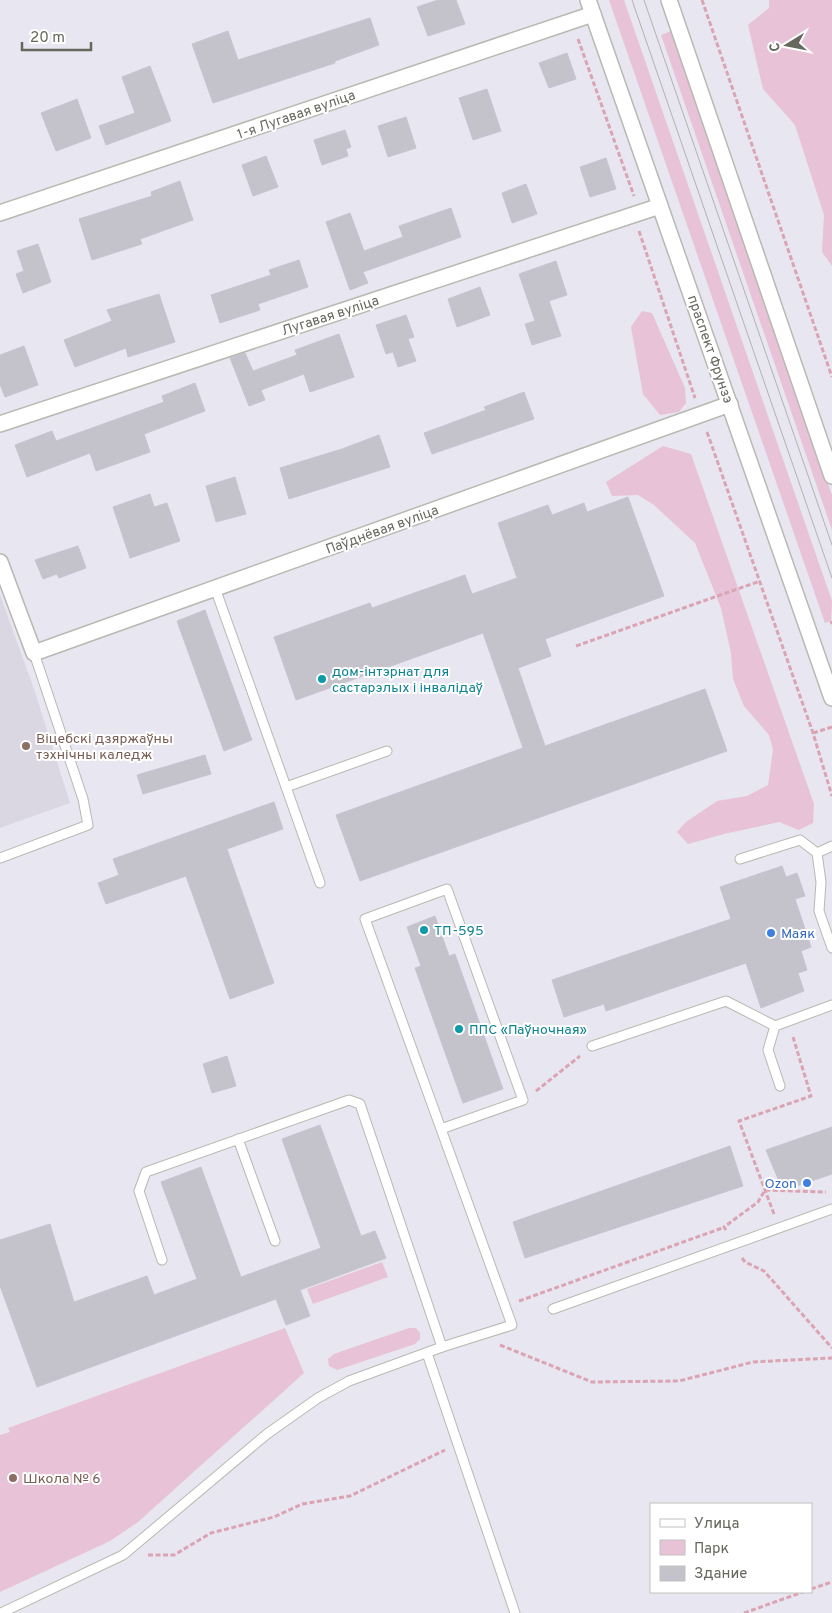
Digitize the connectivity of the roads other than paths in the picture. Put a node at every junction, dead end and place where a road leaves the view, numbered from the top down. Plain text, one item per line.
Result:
1 (669, 0) edge
2 (590, 7) edge
3 (660, 206) junction
4 (0, 213) edge
5 (730, 404) junction
6 (0, 424) edge
7 (826, 443) edge
8 (832, 476) edge
9 (0, 562) edge
10 (215, 588) junction
11 (34, 653) junction
12 (832, 698) edge
13 (387, 751) dead end
14 (286, 787) junction
15 (832, 846) edge
16 (817, 853) junction
17 (0, 858) edge
18 (740, 858) dead end
19 (320, 882) dead end
20 (832, 948) edge
21 (832, 1005) edge
22 (775, 1026) junction
23 (592, 1046) road end
24 (780, 1086) dead end
25 (441, 1129) junction
26 (238, 1139) junction
27 (832, 1209) edge
28 (275, 1241) dead end
29 (162, 1260) dead end
30 (553, 1309) dead end
31 (442, 1347) junction
32 (426, 1353) junction
33 (1, 1613) edge
34 (516, 1613) edge

1 - 7 street
2 - 3 street, праспект Фрунзэ
2 - 4 street, 1-я Лугавая вуліца
3 - 5 street, праспект Фрунзэ
3 - 6 street, Лугавая вуліца
5 - 10 street, Паўднёвая вуліца
5 - 12 street, праспект Фрунзэ
7 - 8 street
9 - 11 street
10 - 11 street, Паўднёвая вуліца
10 - 14 lane
11 - 17 lane
13 - 14 lane
14 - 19 lane
15 - 16 lane
16 - 18 lane
16 - 20 lane
21 - 22 lane
22 - 23 lane
22 - 24 lane
25 - 25 lane
25 - 31 lane
26 - 28 lane
26 - 29 lane
26 - 31 lane
27 - 30 lane
31 - 32 lane
32 - 33 lane
32 - 34 lane

